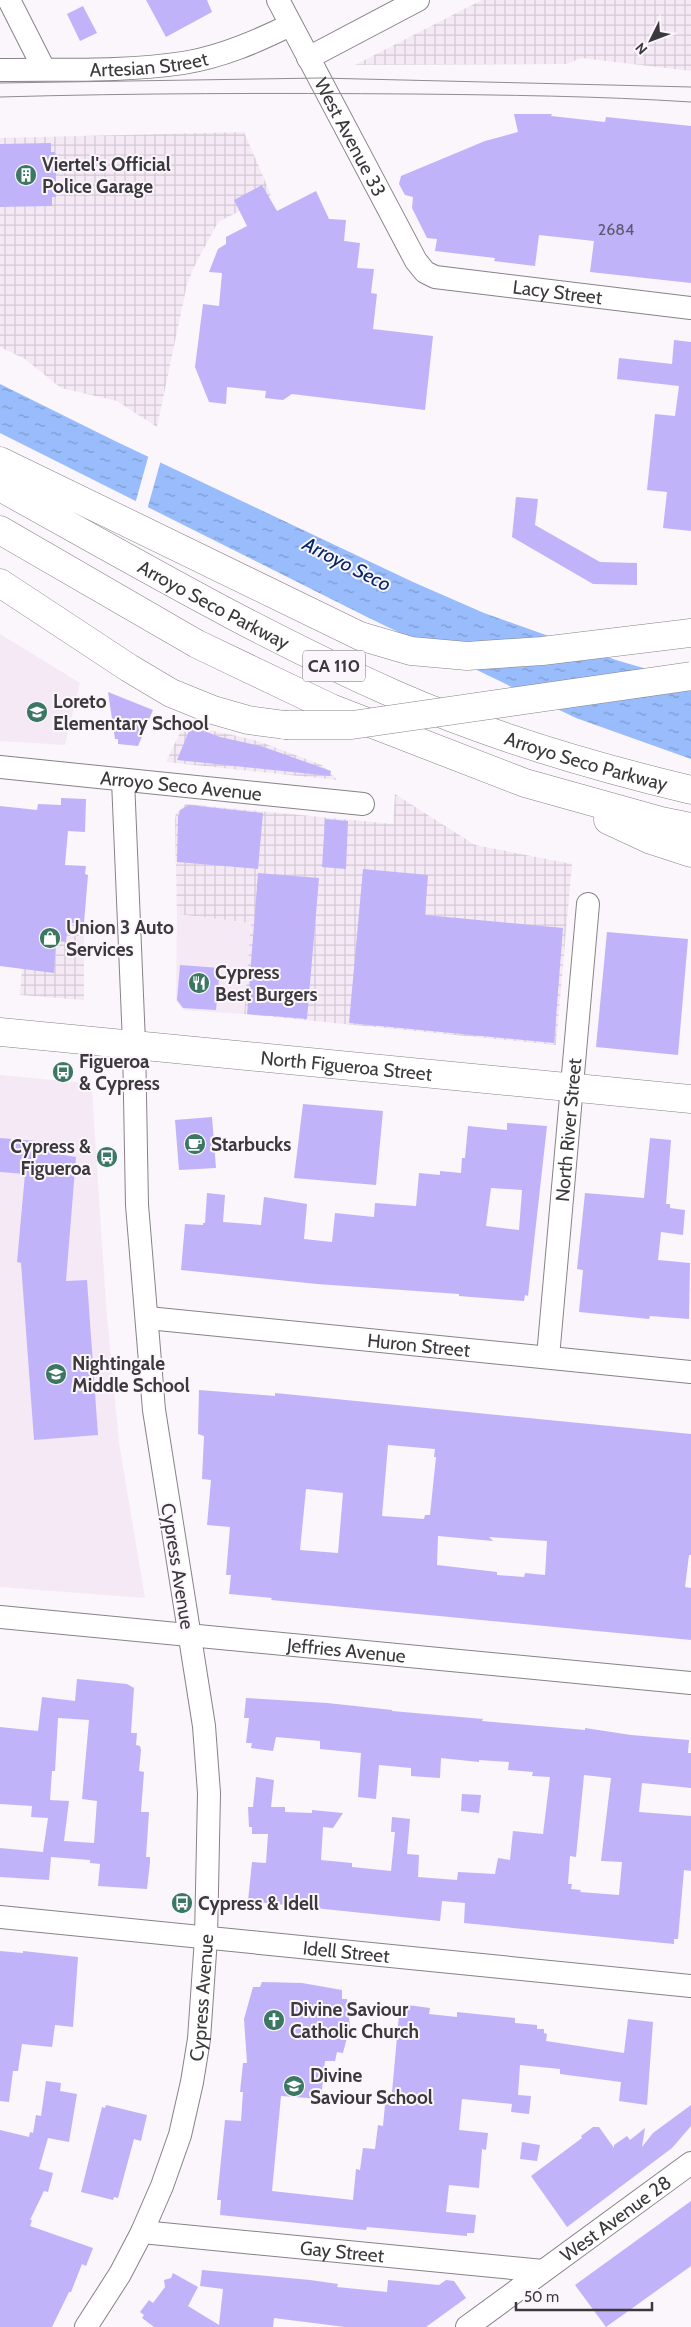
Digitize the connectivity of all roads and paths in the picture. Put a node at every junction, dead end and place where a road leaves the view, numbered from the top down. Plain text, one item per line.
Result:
1 (8, 0) edge
2 (278, 0) edge
3 (418, 0) edge
4 (290, 25) junction
5 (308, 58) junction
6 (44, 69) junction
7 (0, 70) edge
8 (425, 272) joint
9 (691, 308) edge
10 (0, 461) edge
11 (0, 487) edge
12 (0, 530) edge
13 (0, 583) edge
14 (691, 633) edge
15 (691, 676) edge
16 (0, 767) edge
17 (123, 780) junction
18 (524, 782) junction
19 (691, 790) edge
20 (363, 804) dead end
21 (691, 827) edge
22 (691, 853) edge
23 (588, 904) dead end
24 (0, 1032) edge
25 (134, 1043) junction
26 (572, 1088) junction
27 (691, 1099) edge
28 (148, 1318) junction
29 (548, 1358) junction
30 (691, 1372) edge
31 (0, 1617) edge
32 (190, 1635) junction
33 (691, 1683) edge
34 (0, 1917) edge
35 (206, 1938) junction
36 (691, 1986) edge
37 (691, 2163) edge
38 (142, 2232) junction
39 (543, 2271) junction
40 (86, 2327) edge
41 (467, 2327) edge

1 - 6 street
2 - 4 street, West Avenue 33
3 - 5 street
4 - 5 street, West Avenue 33
4 - 6 street, Artesian Street
5 - 8 street, West Avenue 33
6 - 7 street, Artesian Street
8 - 9 street, Lacy Street
10 - 14 main road
11 - 19 main road, Arroyo Seco Parkway / CA 110
12 - 18 main road, Arroyo Seco Parkway / CA 110
13 - 15 main road, bridge
16 - 17 street, Arroyo Seco Avenue
17 - 20 street, Arroyo Seco Avenue
17 - 25 street, Cypress Avenue
18 - 21 main road, Arroyo Seco Parkway / CA 110
18 - 22 main road
23 - 26 street, North River Street
24 - 25 main road, North Figueroa Street
25 - 26 main road, North Figueroa Street
25 - 28 street, Cypress Avenue
26 - 27 main road, North Figueroa Street
26 - 29 street, North River Street
28 - 29 street, Huron Street
28 - 32 street, Cypress Avenue
29 - 30 street, Huron Street
31 - 32 street, Jeffries Avenue
32 - 33 street, Jeffries Avenue
32 - 35 street, Cypress Avenue
34 - 35 street, Idell Street
35 - 36 street, Idell Street
35 - 38 street, Cypress Avenue
37 - 39 street, West Avenue 28
38 - 39 street, Gay Street
38 - 40 street, Cypress Avenue
39 - 41 street, West Avenue 28

